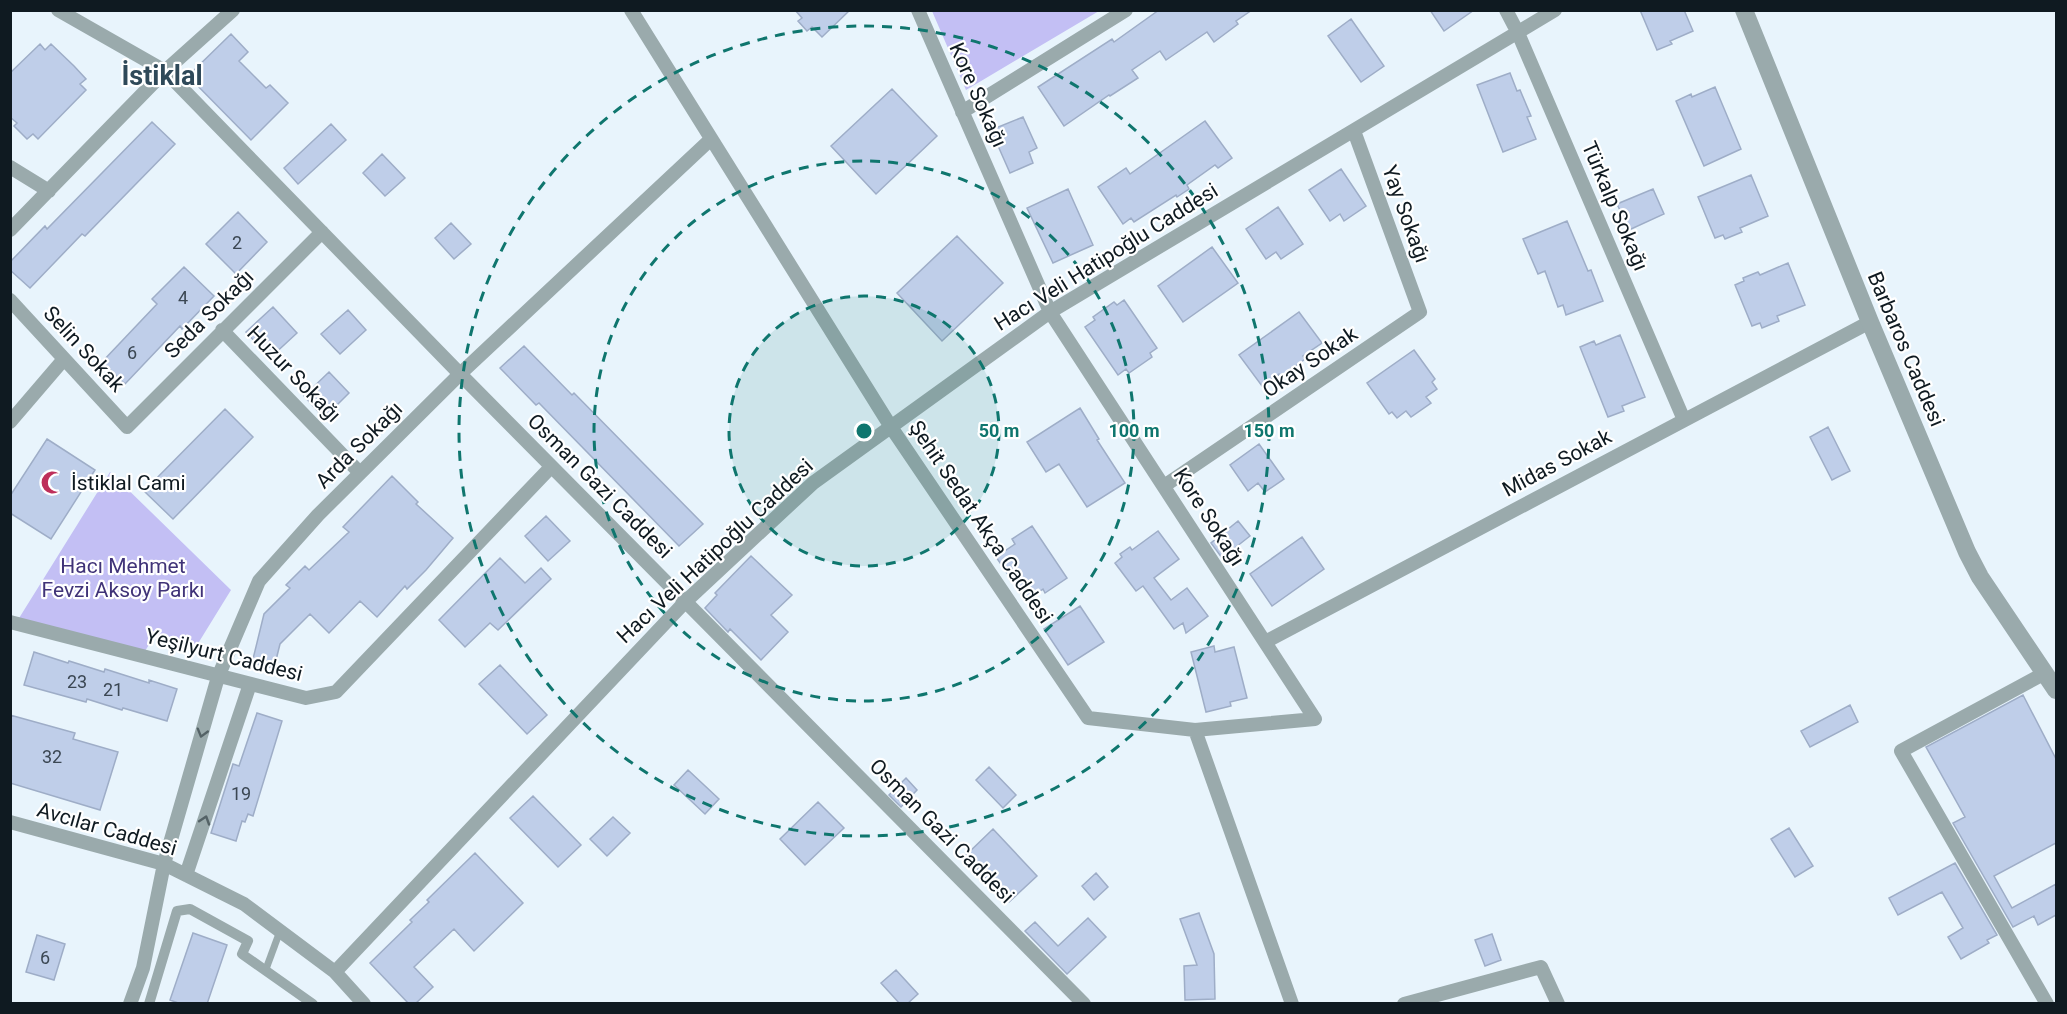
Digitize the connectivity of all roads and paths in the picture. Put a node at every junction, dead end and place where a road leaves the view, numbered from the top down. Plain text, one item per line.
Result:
1 (58, 10) edge
2 (233, 10) edge
3 (631, 10) edge
4 (918, 10) edge
5 (1126, 10) edge
6 (1506, 10) edge
7 (1555, 10) edge
8 (1744, 11) edge
9 (1518, 33) junction
10 (165, 71) junction
11 (962, 112) junction
12 (1354, 131) junction
13 (711, 139) junction
14 (10, 167) edge
15 (49, 190) junction
16 (10, 230) edge
17 (322, 232) junction
18 (10, 300) edge
19 (1050, 312) junction
20 (1420, 312) joint
21 (1870, 322) junction
22 (222, 330) junction
23 (64, 359) junction
24 (460, 374) junction
25 (1684, 420) junction
26 (10, 422) edge
27 (127, 427) joint
28 (891, 427) junction
29 (551, 467) junction
30 (360, 473) junction
31 (1164, 486) junction
32 (685, 602) junction
33 (10, 622) edge
34 (1265, 642) junction
35 (2045, 673) junction
36 (218, 676) junction
37 (250, 684) junction
38 (2056, 690) edge
39 (1315, 719) joint
40 (1195, 730) junction
41 (11, 825) edge
42 (164, 864) junction
43 (186, 875) junction
44 (280, 931) junction
45 (266, 969) junction
46 (335, 972) junction
47 (359, 1001) edge
48 (130, 1004) edge
49 (150, 1004) edge
50 (313, 1004) edge
51 (1084, 1004) edge
52 (1292, 1004) edge
53 (1404, 1004) edge
54 (1558, 1004) edge
55 (2047, 1004) edge

1 - 10 street, Osman Gazi Caddesi
2 - 10 street
3 - 13 street, Şehit Sedat Akça Caddesi
4 - 11 street, Kore Sokağı
5 - 11 street
6 - 9 street, Türkalp Sokağı
7 - 9 street, Hacı Veli Hatipoğlu Caddesi
8 - 21 street, Barbaros Caddesi
9 - 12 street, Hacı Veli Hatipoğlu Caddesi
9 - 25 street, Türkalp Sokağı
10 - 15 street
10 - 17 street, Osman Gazi Caddesi
11 - 19 street, Kore Sokağı
12 - 19 street, Hacı Veli Hatipoğlu Caddesi
12 - 20 street, Yay Sokağı
13 - 24 street, Arda Sokağı
13 - 28 street, Şehit Sedat Akça Caddesi
14 - 15 street
15 - 16 street
17 - 22 street, Seda Sokağı
17 - 24 street, Osman Gazi Caddesi
18 - 23 street, Selin Sokak
19 - 28 street, Hacı Veli Hatipoğlu Caddesi
19 - 31 street, Kore Sokağı
20 - 31 street, Okay Sokak
21 - 25 street, Midas Sokak
21 - 35 street, Barbaros Caddesi
22 - 27 street, Seda Sokağı
22 - 30 street, Huzur Sokağı
23 - 26 street
23 - 27 street, Selin Sokak
24 - 29 street, Osman Gazi Caddesi
24 - 30 street, Arda Sokağı
25 - 34 street, Midas Sokak
28 - 32 street, Hacı Veli Hatipoğlu Caddesi
28 - 40 street, Şehit Sedat Akça Caddesi
29 - 32 street, Osman Gazi Caddesi
29 - 37 street, Yeşilyurt Caddesi
30 - 36 street, Arda Sokağı
31 - 34 street, Kore Sokağı
32 - 46 street, Hacı Veli Hatipoğlu Caddesi
32 - 51 street, Osman Gazi Caddesi
33 - 36 street, Yeşilyurt Caddesi
34 - 39 street, Kore Sokağı
35 - 38 street, Barbaros Caddesi
35 - 55 street
36 - 37 street, Yeşilyurt Caddesi
36 -> 42 street, Arda Sokağı
43 -> 37 street
39 - 40 street, Şehit Sedat Akça Caddesi
40 - 52 street
41 - 42 street, Avcılar Caddesi
42 - 43 street, Avcılar Caddesi
42 - 48 street, Arda Sokağı
43 - 44 street, Avcılar Caddesi
44 - 45 lane
44 - 46 street, Avcılar Caddesi
45 - 49 street
45 - 50 street
46 - 47 street, Avcılar Caddesi
53 - 54 street

